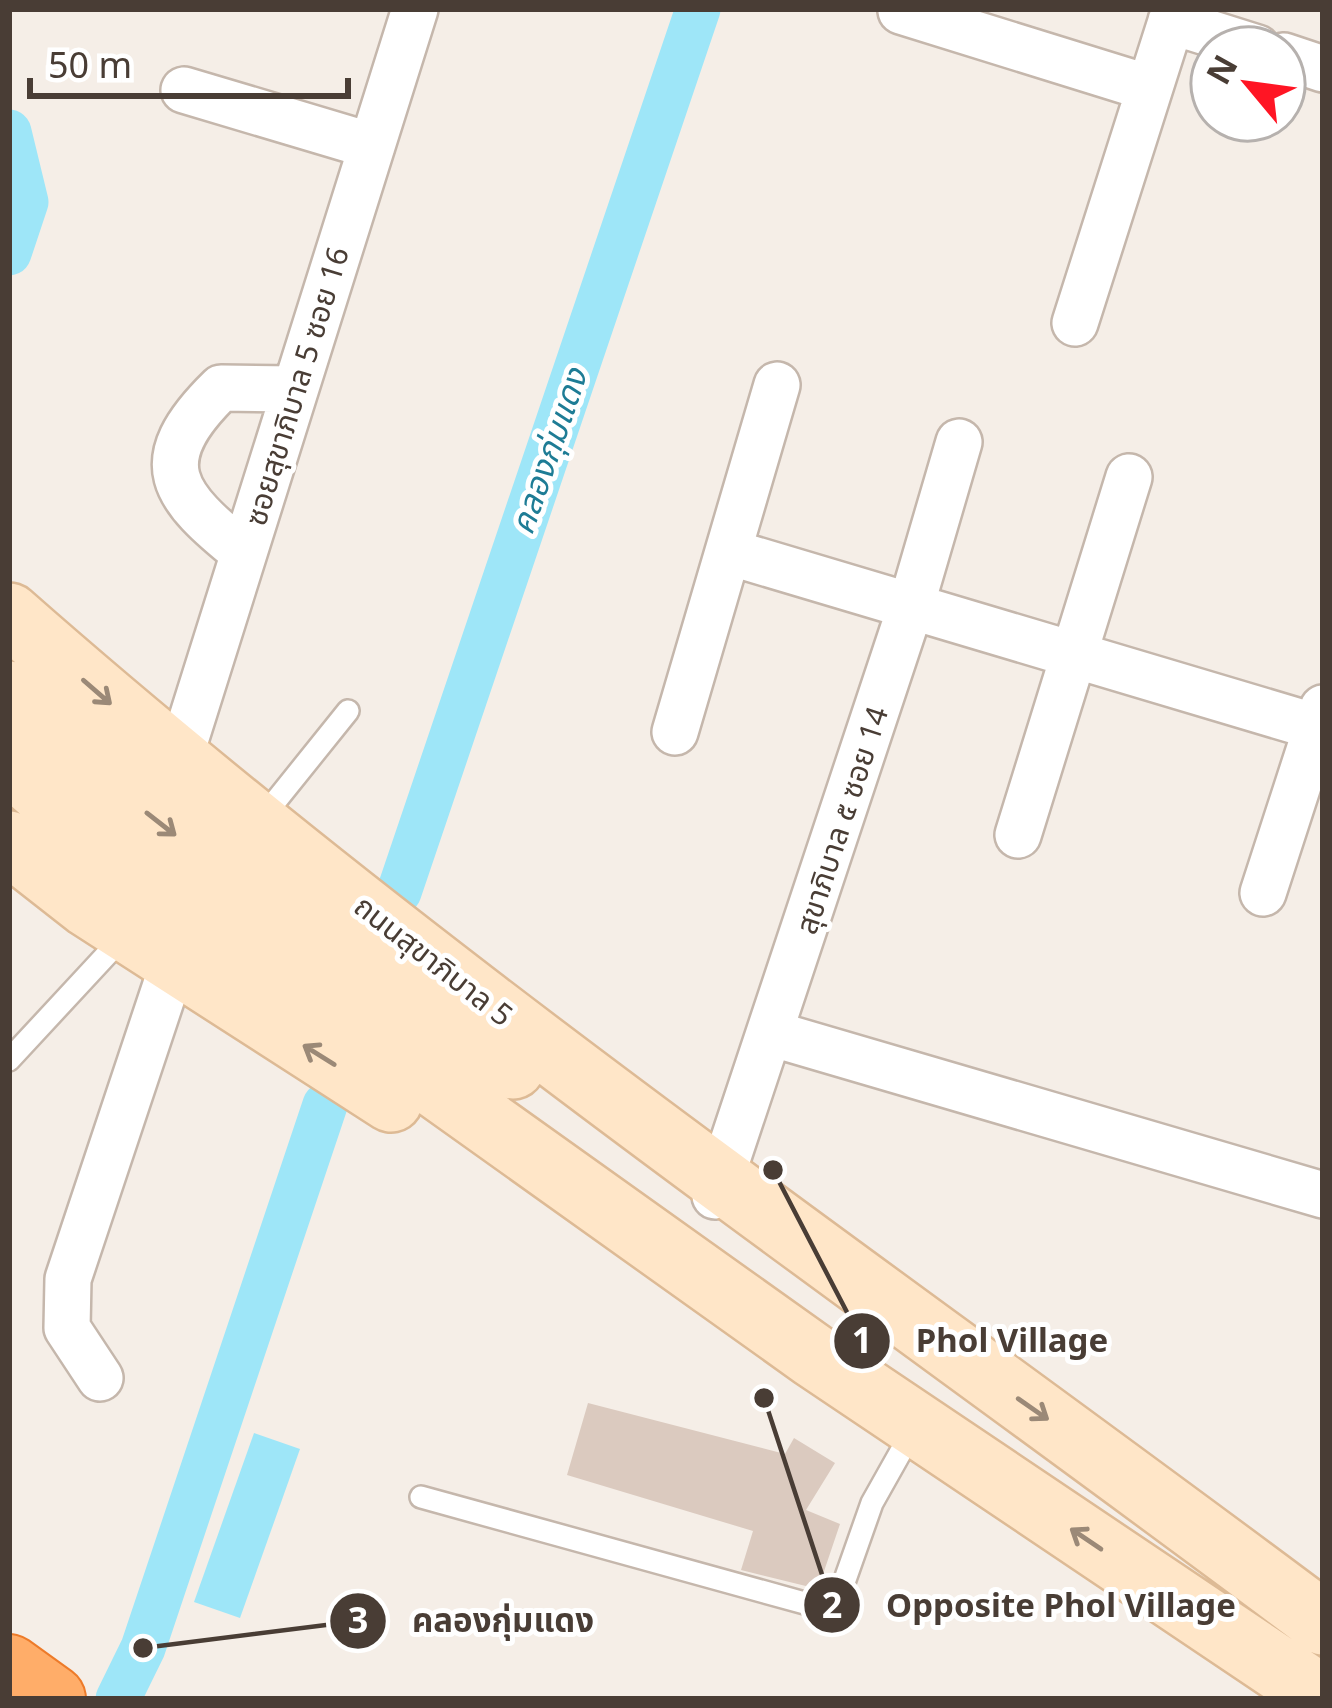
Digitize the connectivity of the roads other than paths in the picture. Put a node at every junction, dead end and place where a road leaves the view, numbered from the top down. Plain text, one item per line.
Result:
1 (415, 9) edge
2 (901, 10) edge
3 (1173, 15) edge
4 (1149, 88) junction
5 (184, 90) dead end
6 (372, 146) junction
7 (1075, 323) dead end
8 (777, 386) dead end
9 (295, 389) junction
10 (959, 442) dead end
11 (1129, 477) dead end
12 (729, 551) junction
13 (244, 553) junction
14 (911, 606) junction
15 (9, 615) edge
16 (1077, 656) junction
17 (9, 693) edge
18 (348, 711) dead end
19 (1321, 721) edge
20 (675, 732) dead end
21 (9, 762) edge
22 (178, 764) junction
23 (257, 824) junction
24 (1018, 835) dead end
25 (9, 842) edge
26 (1263, 893) dead end
27 (152, 946) junction
28 (361, 1000) junction
29 (770, 1033) junction
30 (9, 1060) edge
31 (718, 1188) junction
32 (1323, 1195) edge
33 (814, 1356) junction
34 (100, 1378) dead end
35 (915, 1426) junction
36 (421, 1497) dead end
37 (1323, 1623) edge
38 (9, 1668) edge
39 (1323, 1697) edge
40 (52, 1699) edge

1 - 6 street, ซอยสุขาภิบาล 5 ซอย 16
2 - 4 street
3 - 4 street
4 - 7 street
5 - 6 street
6 - 9 street, ซอยสุขาภิบาล 5 ซอย 16
8 - 12 street
9 - 13 street, ซอยสุขาภิบาล 5 ซอย 16
9 - 13 street
10 - 14 street, สุขาภิบาล ๕ ซอย 14
11 - 16 street
12 - 14 street
12 - 20 street
13 - 22 street, ซอยสุขาภิบาล 5 ซอย 16
14 - 16 street
14 - 29 street, สุขาภิบาล ๕ ซอย 14
15 -> 22 main road, ถนนสุขาภิบาล 5
16 - 19 street
16 - 24 street
17 -> 28 main road, ถนนสุขาภิบาล 5
18 - 23 lane
19 - 26 street
21 - 28 main road, ถนนสุขาภิบาล 5
22 - 23 main road, ถนนสุขาภิบาล 5
23 - 31 main road, ถนนสุขาภิบาล 5
25 - 27 main road, ถนนสุขาภิบาล 5
27 - 30 lane
33 -> 27 main road, ถนนสุขาภิบาล 5
27 - 34 street
28 - 31 main road, ถนนสุขาภิบาล 5
28 - 33 main road, ถนนสุขาภิบาล 5
29 - 31 street, สุขาภิบาล ๕ ซอย 14
29 - 32 street
31 -> 37 main road, ถนนสุขาภิบาล 5
33 - 35 main road, ถนนสุขาภิบาล 5
35 - 36 lane
39 -> 35 main road, ถนนสุขาภิบาล 5
38 - 40 highway

